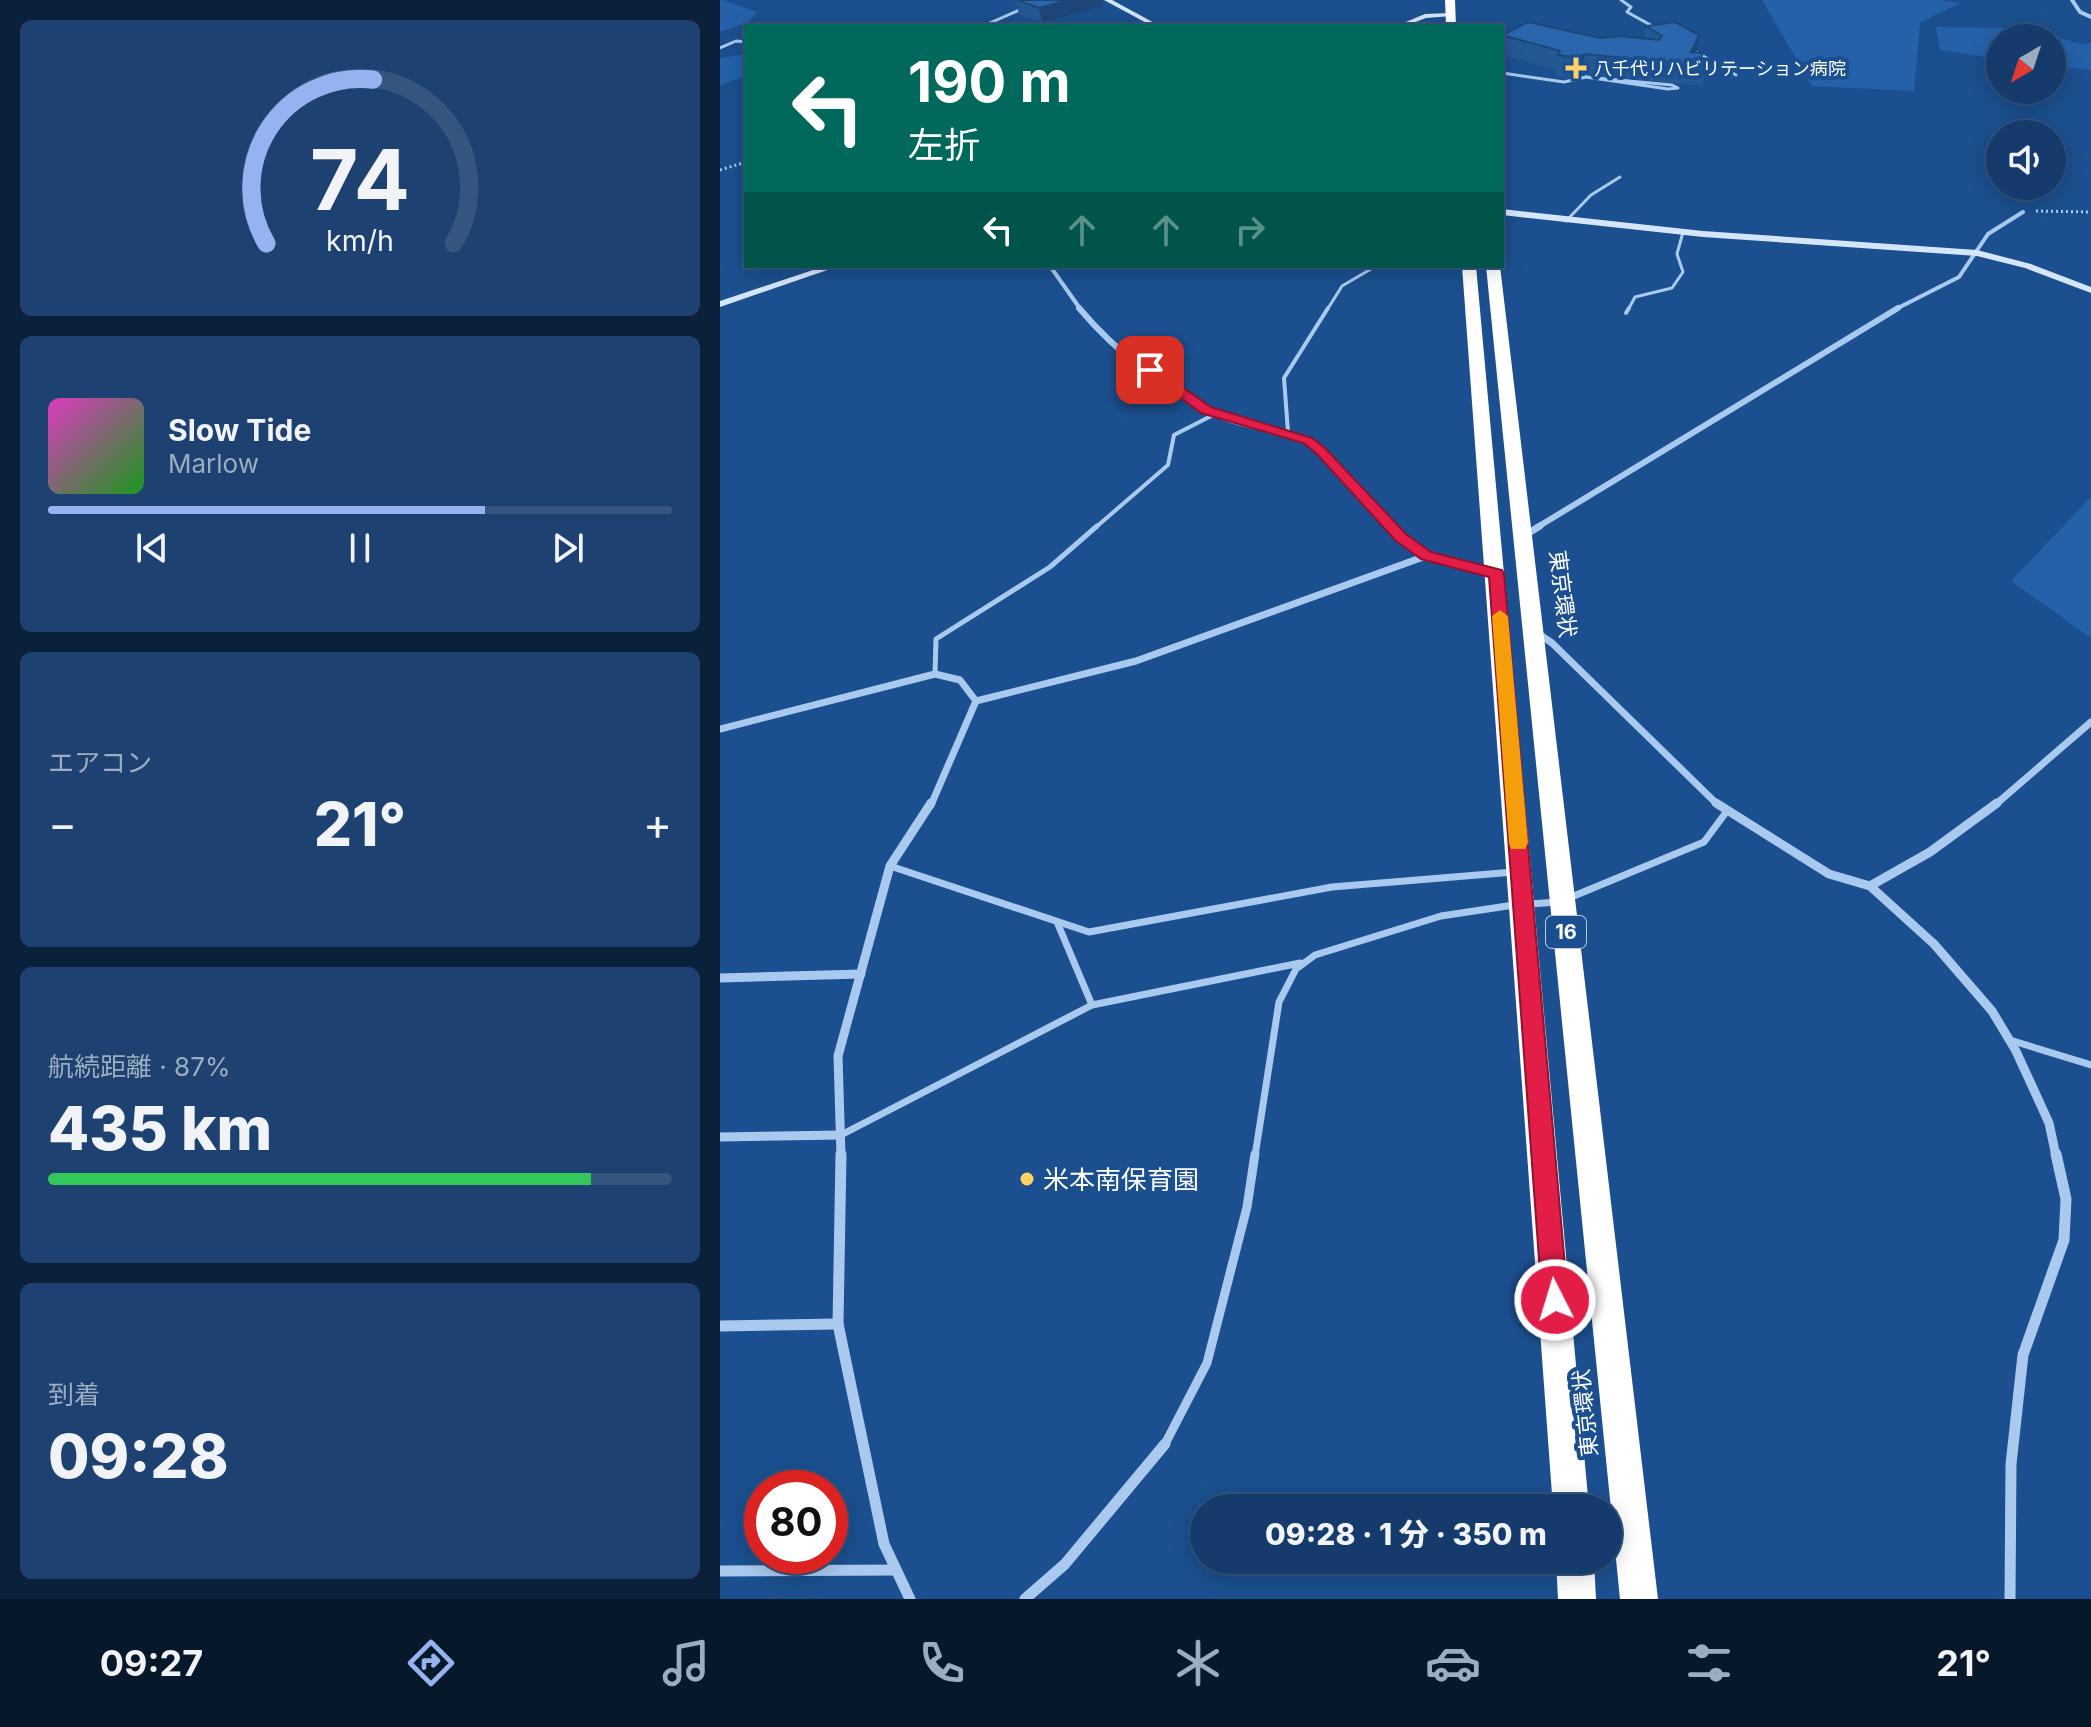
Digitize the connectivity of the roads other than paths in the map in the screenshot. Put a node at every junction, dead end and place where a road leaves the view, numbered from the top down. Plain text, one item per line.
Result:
1 (1107, 0) edge
2 (1450, 0) edge
3 (1621, 0) edge
4 (2072, 0) edge
5 (1033, 6) edge
6 (2091, 17) edge
7 (1450, 20) edge
8 (988, 24) edge
9 (1153, 24) edge
10 (1404, 24) edge
11 (1668, 35) edge
12 (744, 42) edge
13 (720, 48) edge
14 (1695, 51) edge
15 (1504, 73) edge
16 (1736, 75) dead end
17 (1586, 77) junction
18 (1620, 177) dead end
19 (1504, 212) edge
20 (2023, 212) road end
21 (1566, 221) junction
22 (1683, 232) junction
23 (1977, 253) junction
24 (828, 268) edge
25 (1051, 268) edge
26 (1373, 268) edge
27 (1469, 268) edge
28 (1493, 268) edge
29 (2091, 290) edge
30 (720, 304) edge
31 (1626, 313) dead end
32 (1215, 414) junction
33 (1288, 432) junction
34 (1522, 537) junction
35 (1426, 556) junction
36 (1496, 574) junction
37 (1534, 630) junction
38 (935, 674) junction
39 (976, 701) junction
40 (2091, 722) edge
41 (720, 729) edge
42 (1727, 811) junction
43 (890, 866) junction
44 (1520, 872) junction
45 (1870, 886) junction
46 (1562, 901) junction
47 (1523, 904) junction
48 (1057, 922) junction
49 (1300, 963) junction
50 (861, 974) junction
51 (720, 978) edge
52 (1092, 1005) junction
53 (2010, 1040) junction
54 (2091, 1065) edge
55 (841, 1135) junction
56 (720, 1137) edge
57 (838, 1324) junction
58 (720, 1326) edge
59 (1165, 1444) joint
60 (1570, 1494) edge
61 (896, 1570) junction
62 (720, 1571) edge
63 (1576, 1574) edge
64 (910, 1599) edge
65 (1025, 1599) edge
66 (1577, 1599) edge
67 (1639, 1599) edge
68 (2010, 1599) edge

1 - 9 street
2 - 7 highway
3 - 11 lane
4 - 6 street
5 - 8 lane
7 - 10 street
12 - 13 lane
14 - 16 lane
15 - 17 lane
17 - 17 lane
18 - 21 lane
19 - 21 street
20 - 23 street
21 - 22 street
22 - 23 street
22 - 31 lane
23 - 29 street
23 - 34 street
24 - 30 street
25 - 32 street
26 - 33 lane
27 - 36 highway, 東京環状 / 16
28 - 34 highway, 東京環状 / 16
32 - 33 street
32 - 38 lane
33 - 35 street
34 - 37 highway, 東京環状 / 16
35 - 36 street
35 - 39 street
36 - 44 highway, 東京環状 / 16
37 - 42 street
37 - 46 highway, 東京環状 / 16
38 - 39 street
38 - 41 street
39 - 43 street
40 - 45 street
42 - 45 street
42 - 46 lane
43 - 48 lane
43 - 50 street
44 - 47 highway, 東京環状 / 16
44 - 48 lane
45 - 53 street
46 - 47 lane
46 - 67 highway, 東京環状 / 16
47 - 49 lane
47 - 60 highway, 東京環状 / 16
48 - 52 lane
49 - 52 lane
49 - 59 lane
50 - 51 street
50 - 55 street
52 - 55 lane
53 - 54 lane
53 - 68 street
55 - 56 street
55 - 57 street
57 - 58 street
57 - 61 street
59 - 65 street
61 - 62 street
61 - 64 street
63 - 66 highway

